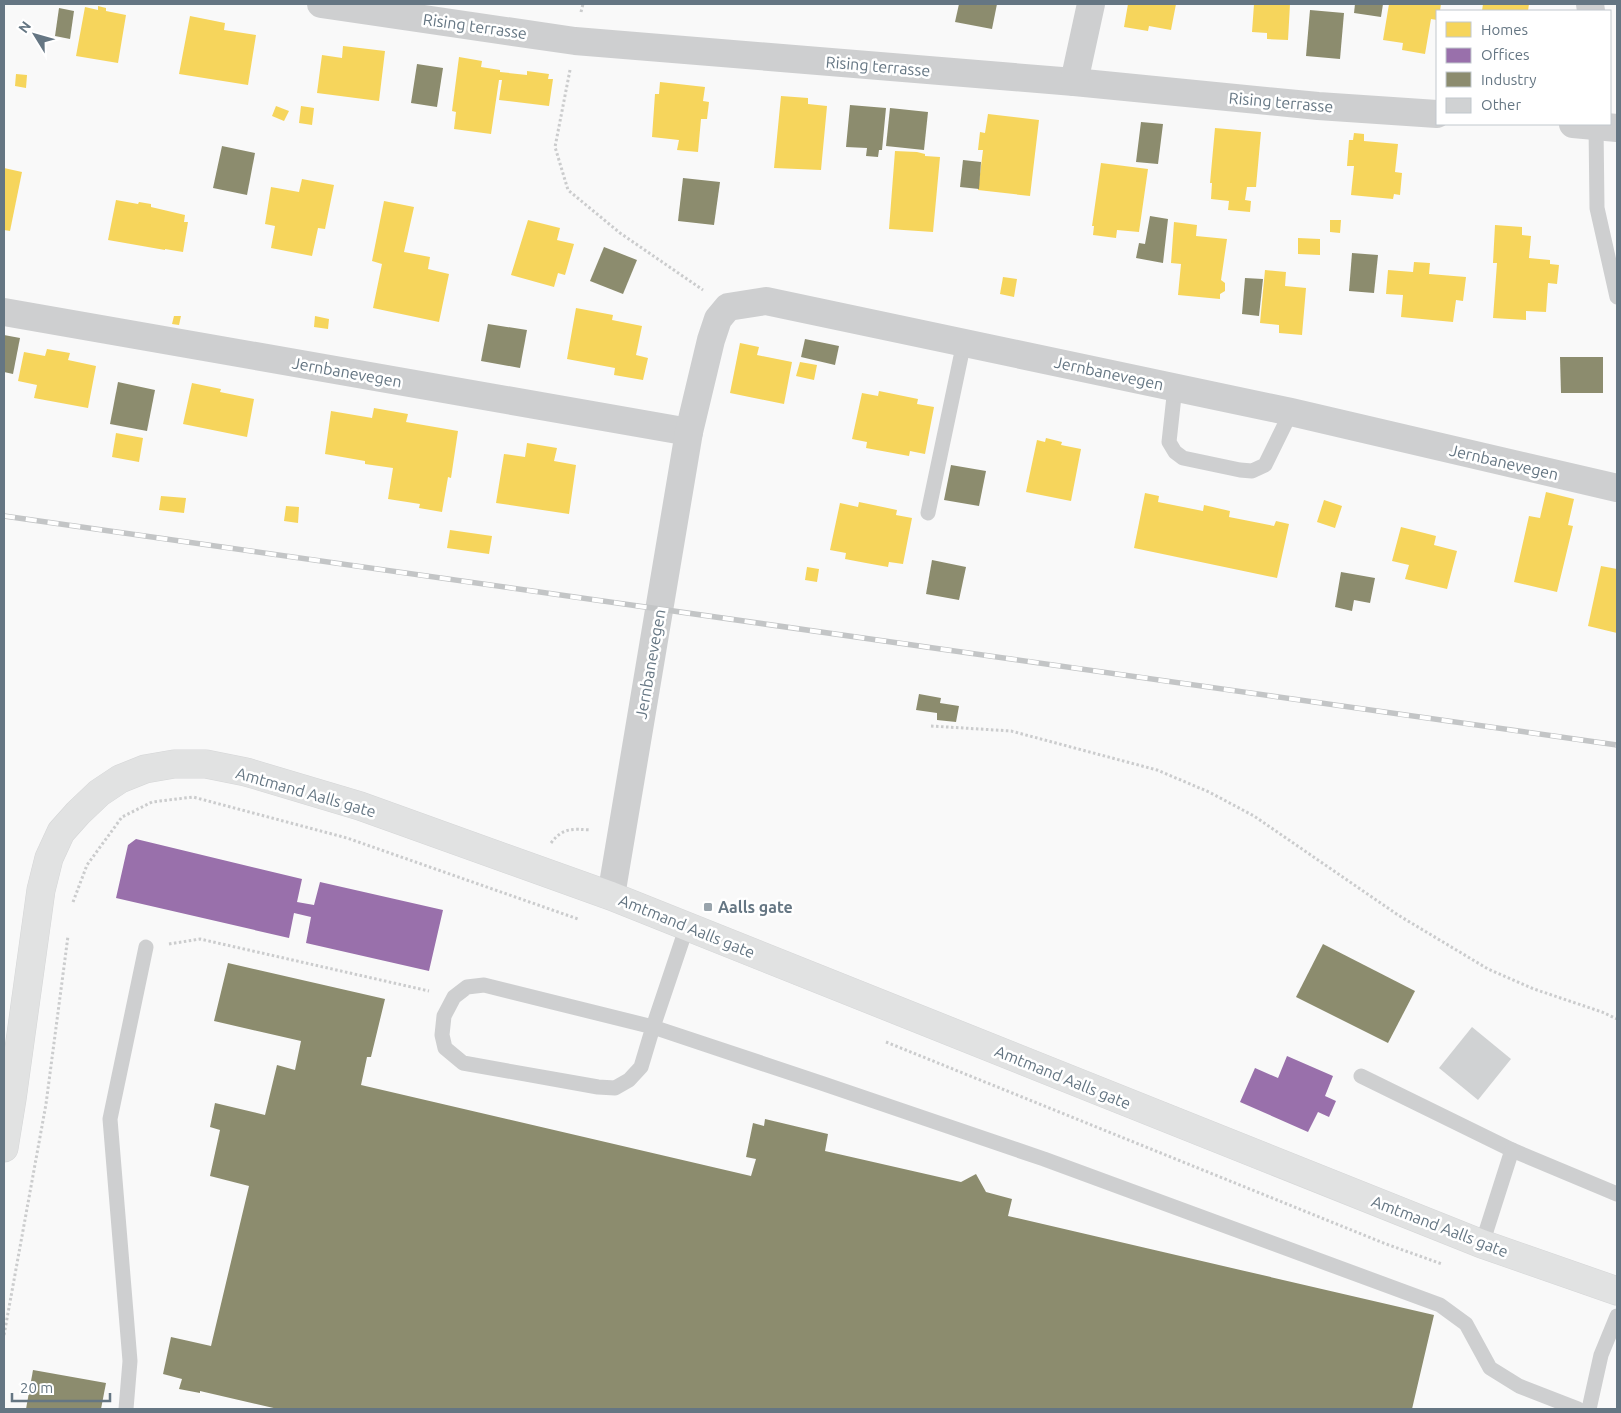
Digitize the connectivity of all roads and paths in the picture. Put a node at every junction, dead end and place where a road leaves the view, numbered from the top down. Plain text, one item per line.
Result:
1 (320, 4) edge
2 (1090, 4) edge
3 (575, 41) junction
4 (1074, 82) junction
5 (1436, 114) edge
6 (1596, 125) edge
7 (1617, 297) edge
8 (728, 307) junction
9 (4, 312) edge
10 (964, 342) junction
11 (1175, 387) junction
12 (1291, 412) junction
13 (690, 432) junction
14 (1617, 488) edge
15 (928, 513) dead end
16 (931, 726) dead end
17 (621, 836) junction
18 (546, 849) dead end
19 (611, 896) junction
20 (688, 926) junction
21 (146, 947) joint
22 (454, 997) junction
23 (1617, 1019) edge
24 (653, 1027) junction
25 (1361, 1076) dead end
26 (4, 1148) edge
27 (1512, 1150) junction
28 (1617, 1194) edge
29 (1482, 1244) junction
30 (1617, 1290) edge
31 (1617, 1316) edge
32 (126, 1409) edge
33 (1578, 1409) edge
34 (1589, 1409) edge

1 - 3 street, Rising terrasse
2 - 4 street
3 - 4 street, Rising terrasse
3 - 8 path
4 - 5 street, Rising terrasse
6 - 7 lane
8 - 10 street, Jernbanevegen
8 - 13 street, Jernbanevegen
9 - 13 street, Jernbanevegen
10 - 11 street, Jernbanevegen
10 - 15 lane
11 - 12 street, Jernbanevegen
11 - 12 lane
12 - 14 street, Jernbanevegen
13 - 17 street, Jernbanevegen
16 - 23 path
17 - 18 path
17 - 19 street, Jernbanevegen
19 - 20 main road, Amtmand Aalls gate
19 - 26 main road, Amtmand Aalls gate
20 - 24 lane
20 - 29 main road, Amtmand Aalls gate
21 - 22 path
21 - 32 lane
22 - 24 lane
22 - 24 lane
24 - 33 lane
25 - 27 lane
27 - 28 lane
27 - 29 lane
29 - 30 main road, Amtmand Aalls gate
31 - 34 lane

